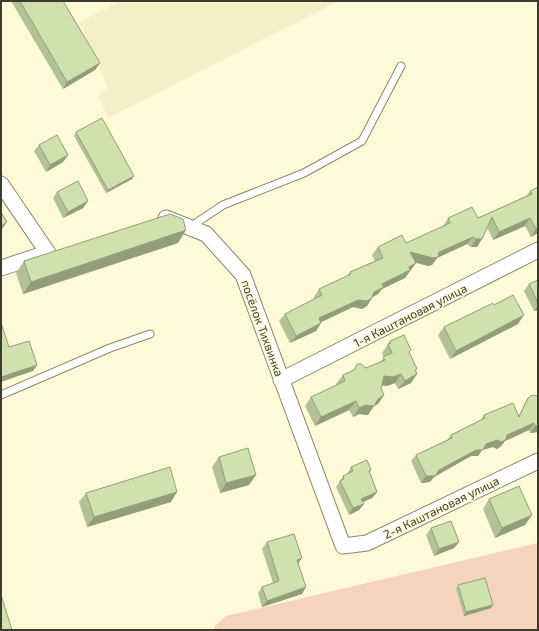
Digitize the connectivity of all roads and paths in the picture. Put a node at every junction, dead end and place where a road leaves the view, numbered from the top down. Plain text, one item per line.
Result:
1 (401, 66) dead end
2 (1, 184) edge
3 (154, 219) edge
4 (189, 227) junction
5 (63, 248) edge
6 (538, 250) edge
7 (48, 253) junction
8 (1, 268) edge
9 (150, 334) dead end
10 (281, 380) junction
11 (1, 395) edge
12 (538, 461) edge
13 (343, 546) joint

1 - 4 lane
2 - 7 street
3 - 4 street, посёлок Тихвинка
4 - 10 street, посёлок Тихвинка
5 - 7 street
6 - 10 street, 1-я Каштановая улица
7 - 8 street
9 - 11 lane
10 - 13 street, посёлок Тихвинка
12 - 13 street, 2-я Каштановая улица

